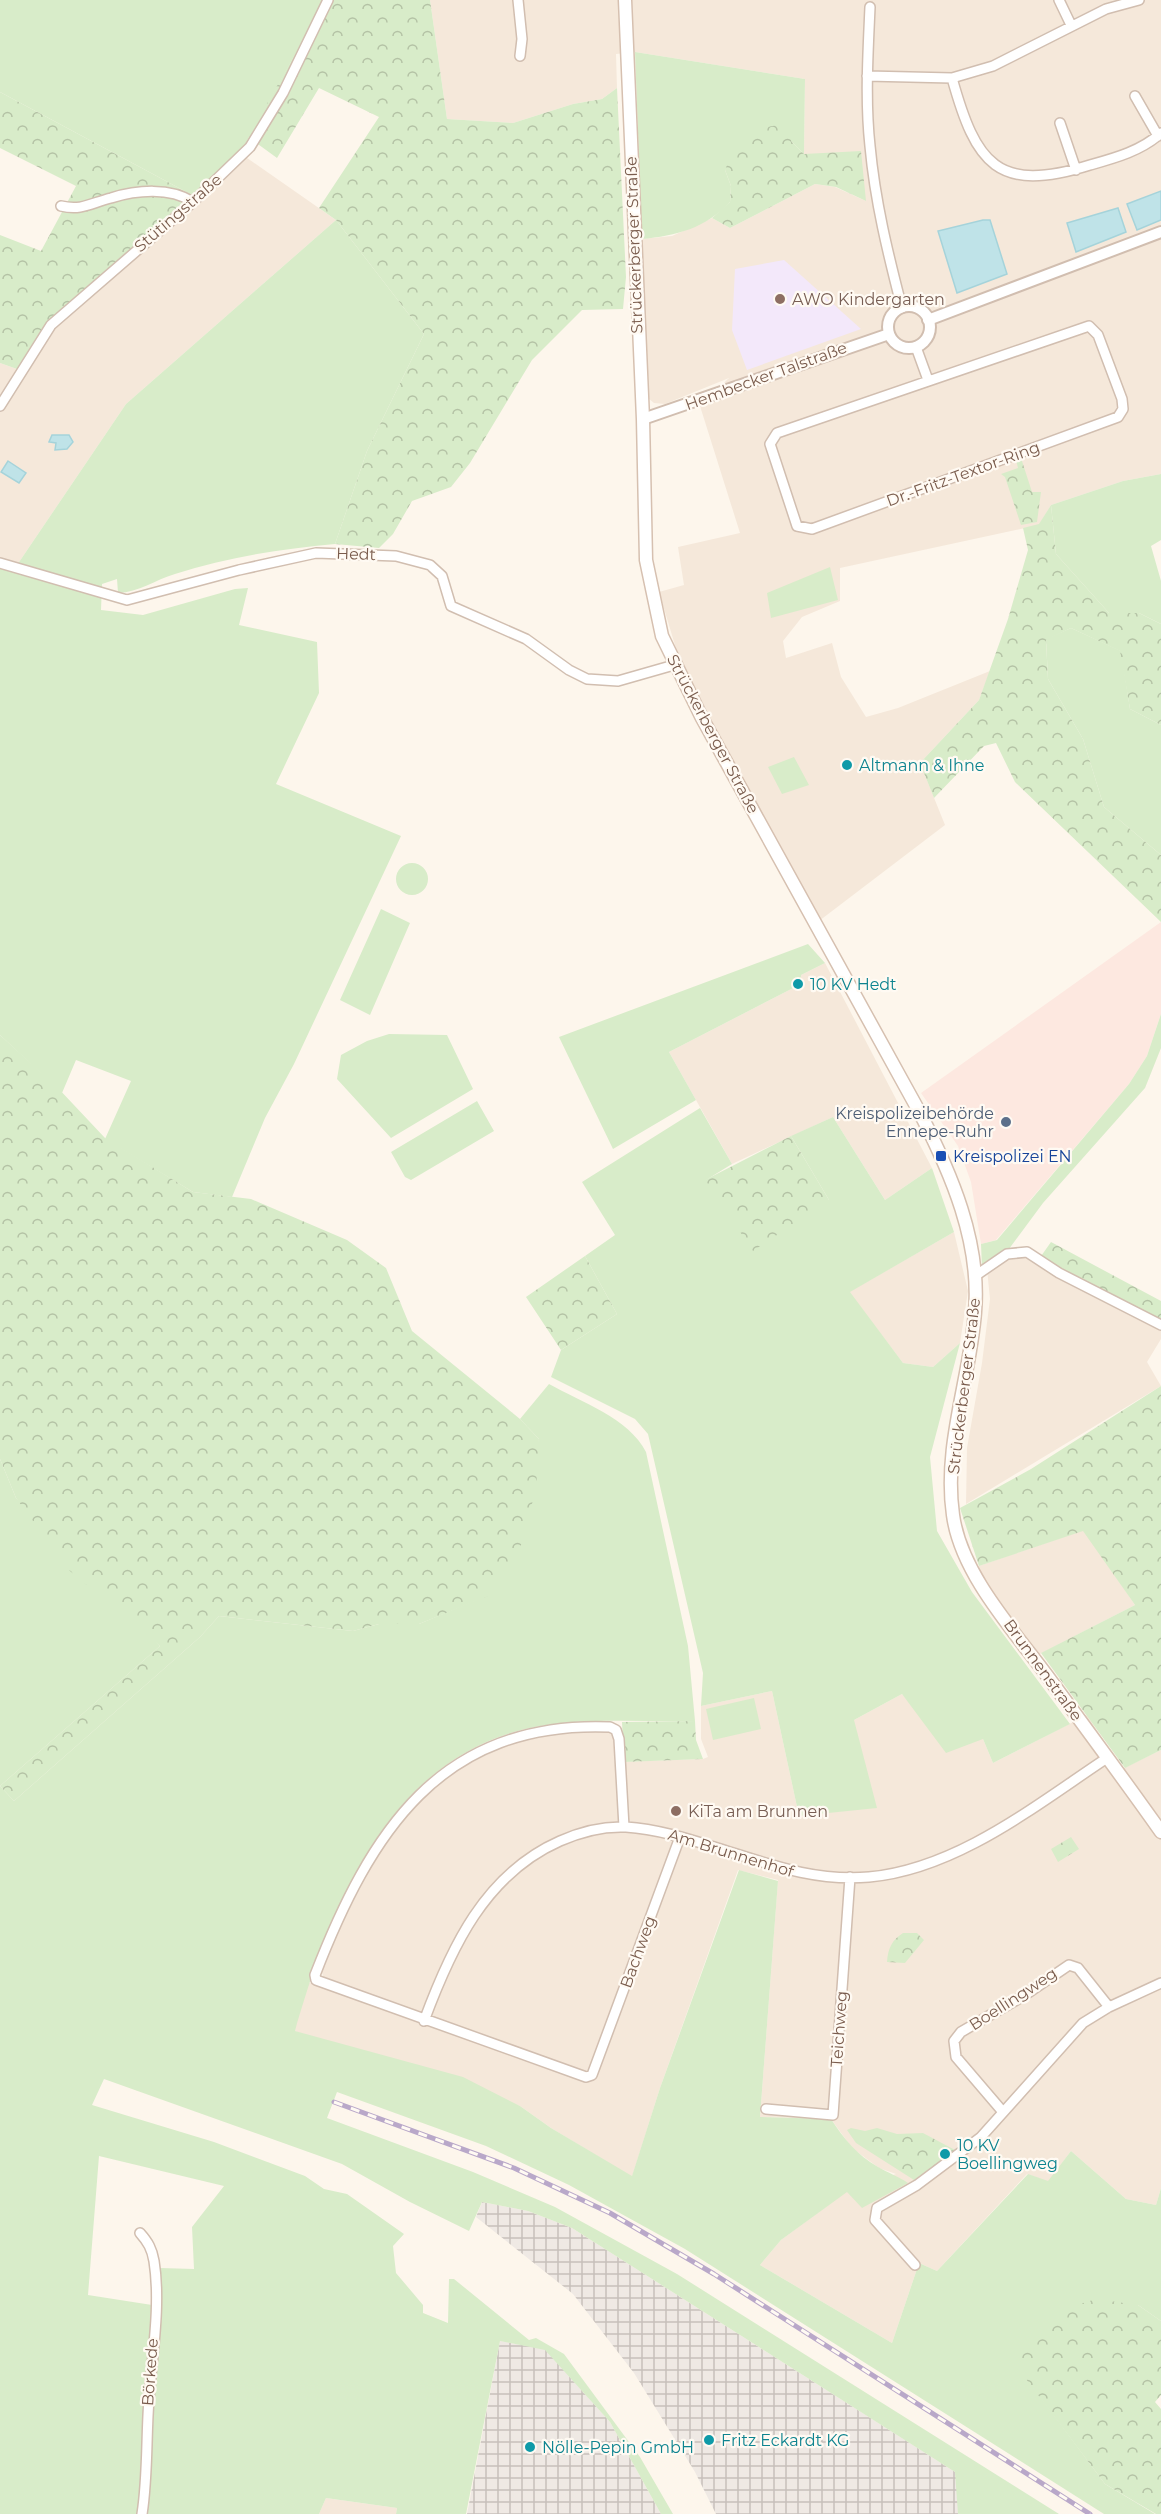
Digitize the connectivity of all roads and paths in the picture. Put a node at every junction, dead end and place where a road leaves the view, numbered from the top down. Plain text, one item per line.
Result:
1 (328, 0) edge
2 (518, 0) edge
3 (625, 0) edge
4 (1059, 0) edge
5 (1139, 0) edge
6 (870, 8) dead end
7 (1071, 25) junction
8 (520, 56) dead end
9 (867, 76) junction
10 (952, 78) junction
11 (1135, 96) dead end
12 (1060, 123) dead end
13 (1160, 134) edge
14 (1076, 170) junction
15 (193, 202) junction
16 (61, 206) dead end
17 (1161, 232) edge
18 (902, 308) junction
19 (928, 320) junction
20 (889, 334) junction
21 (916, 347) junction
22 (928, 380) junction
23 (0, 406) edge
24 (643, 419) junction
25 (0, 562) edge
26 (674, 665) junction
27 (975, 1276) junction
28 (1161, 1325) edge
29 (952, 1496) joint
30 (1107, 1758) junction
31 (624, 1827) junction
32 (1161, 1832) edge
33 (680, 1837) junction
34 (850, 1877) junction
35 (1161, 1983) edge
36 (1109, 2007) junction
37 (424, 2020) junction
38 (766, 2109) dead end
39 (1003, 2112) junction
40 (140, 2233) dead end
41 (915, 2265) dead end
42 (142, 2514) edge

1 - 15 street, Stütingstraße
2 - 8 street
3 - 24 main road, Strückerberger Straße
4 - 7 street
5 - 7 street
6 - 9 street
7 - 10 street
9 - 10 street
9 - 18 street
10 - 14 street
11 - 13 street
12 - 14 street
13 - 14 street
15 - 16 street
15 - 23 street, Stütingstraße
17 - 19 street
18 - 19 street
18 - 20 street
19 - 21 street
20 - 21 street
20 - 24 street, Hembecker Talstraße
21 - 22 street
22 - 22 street, Dr.-Fritz-Textor-Ring
24 - 26 main road, Strückerberger Straße
25 - 26 street, Hedt
26 - 27 main road, Strückerberger Straße
27 - 28 street, Strückerberger Straße
27 - 29 main road, Strückerberger Straße
29 - 30 main road, Brunnenstraße
30 - 32 main road, Brunnenstraße
30 - 34 street, Am Brunnenhof
31 - 33 street, Am Brunnenhof
31 - 37 street, Am Brunnenhof
31 - 37 street
33 - 34 street, Am Brunnenhof
33 - 37 street, Bachweg
34 - 38 street, Teichweg
35 - 36 street
36 - 39 street
36 - 39 street, Boellingweg
39 - 41 street
40 - 42 street, Börkede

